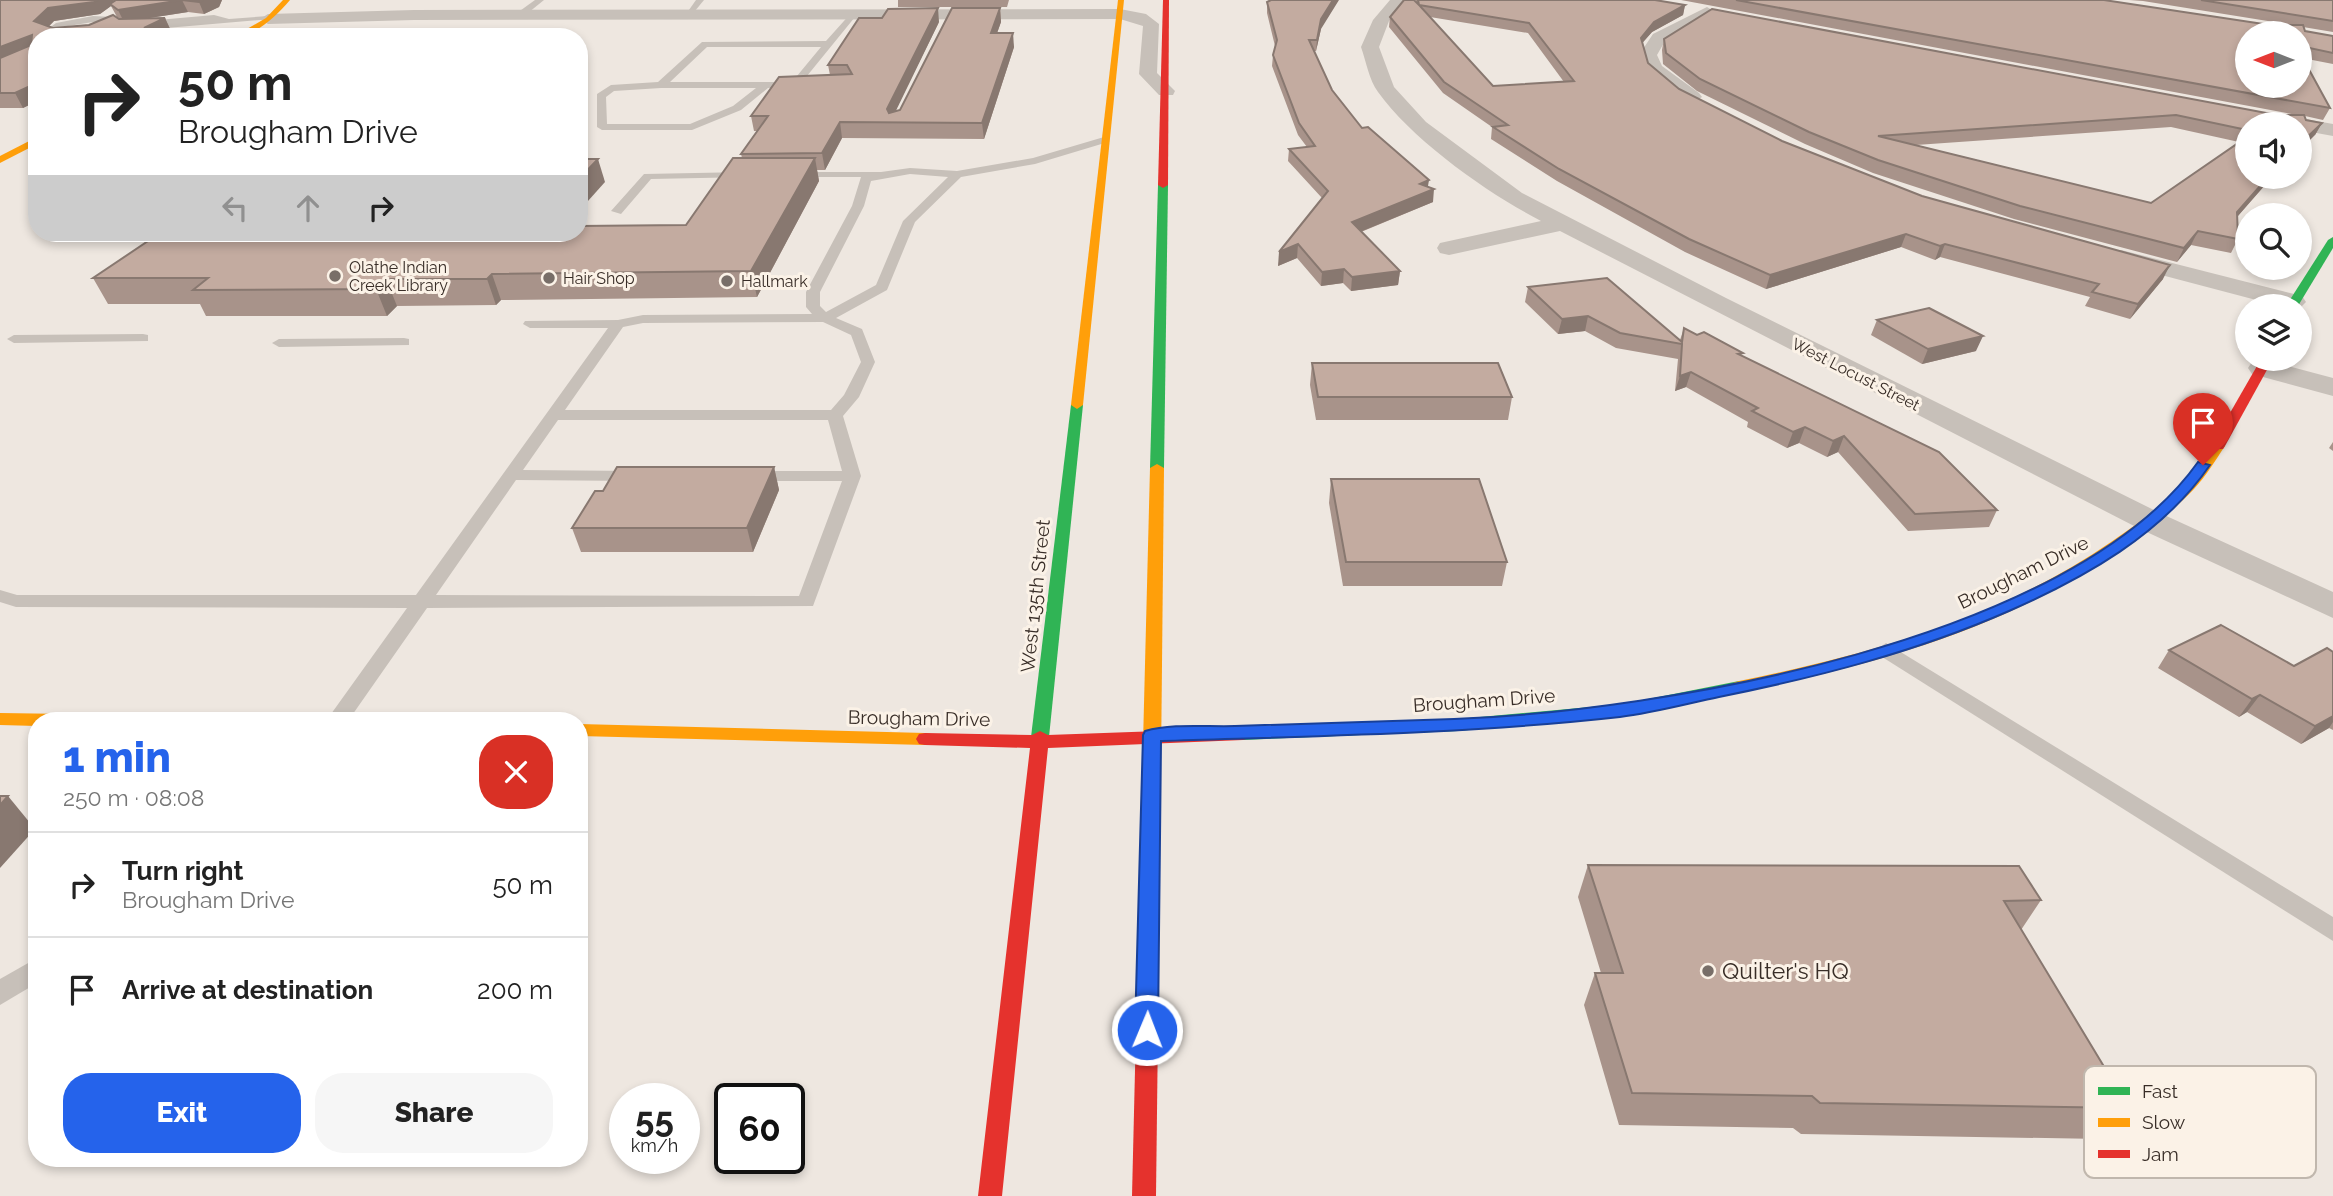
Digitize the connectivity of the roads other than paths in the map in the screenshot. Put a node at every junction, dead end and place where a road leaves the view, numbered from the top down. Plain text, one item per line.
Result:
1 (286, 0) edge
2 (540, 0) edge
3 (700, 0) edge
4 (861, 0) edge
5 (1166, 0) edge
6 (1399, 0) edge
7 (120, 7) edge
8 (1120, 7) edge
9 (1681, 7) edge
10 (520, 15) junction
11 (687, 15) junction
12 (852, 15) junction
13 (104, 19) junction
14 (268, 19) junction
15 (120, 26) junction
16 (51, 28) edge
17 (111, 28) edge
18 (252, 28) edge
19 (827, 44) junction
20 (661, 85) junction
21 (766, 85) junction
22 (795, 85) junction
23 (816, 85) edge
24 (1166, 91) junction
25 (1712, 109) edge
26 (2312, 126) edge
27 (2333, 130) edge
28 (1104, 140) junction
29 (28, 146) edge
30 (0, 160) edge
31 (782, 174) edge
32 (876, 174) junction
33 (957, 174) junction
34 (755, 175) edge
35 (617, 211) dead end
36 (1562, 224) junction
37 (2333, 240) edge
38 (1449, 248) dead end
39 (2101, 252) edge
40 (2255, 294) edge
41 (2298, 294) edge
42 (825, 318) junction
43 (530, 324) dead end
44 (618, 324) junction
45 (143, 338) dead end
46 (14, 339) dead end
47 (279, 342) dead end
48 (404, 342) dead end
49 (2260, 371) edge
50 (2287, 371) edge
51 (2333, 387) edge
52 (553, 415) junction
53 (835, 415) junction
54 (511, 475) junction
55 (647, 475) edge
56 (729, 476) edge
57 (852, 476) junction
58 (2150, 521) junction
59 (0, 596) edge
60 (423, 601) junction
61 (2333, 606) edge
62 (1886, 650) junction
63 (343, 712) edge
64 (0, 719) edge
65 (28, 719) edge
66 (588, 730) edge
67 (1152, 735) junction
68 (1041, 742) junction
69 (2333, 930) edge
70 (28, 976) edge
71 (0, 993) edge
72 (990, 1196) edge
73 (1144, 1196) edge

1 - 14 main road
2 - 10 lane
3 - 11 lane
4 - 12 street
5 - 24 main road
6 - 36 street, West Locust Street
7 - 13 lane
8 - 12 street
8 - 24 street
8 - 28 main road, West 135th Street
9 - 25 street
10 - 11 street
10 - 14 street
11 - 12 street
12 - 19 lane
13 - 15 lane
13 - 16 lane
14 - 15 lane
14 - 18 main road
15 - 17 lane
19 - 20 lane
19 - 22 lane
20 - 21 lane
20 - 21 lane
21 - 22 lane
22 - 23 lane
24 - 67 main road
26 - 27 street
28 - 33 lane
28 - 68 main road, West 135th Street
29 - 30 main road
31 - 32 lane
32 - 33 lane
32 - 42 lane
33 - 42 lane
34 - 35 lane
36 - 38 street
36 - 58 street, West Locust Street
37 - 41 main road
39 - 40 street
42 - 44 lane
42 - 53 lane
43 - 44 lane
44 - 52 lane
45 - 46 lane
47 - 48 lane
49 - 58 main road, Brougham Drive
50 - 51 street
52 - 53 lane
52 - 54 lane
53 - 57 lane
54 - 55 lane
54 - 60 lane
56 - 57 lane
57 - 60 lane
58 - 61 street, West Locust Street
58 - 62 main road, Brougham Drive
59 - 60 lane
60 - 63 lane
62 - 67 main road, Brougham Drive
62 - 69 lane
64 - 65 main road
66 - 68 main road, Brougham Drive
67 - 68 main road, Brougham Drive
67 - 73 main road
68 - 72 main road, West 135th Street
70 - 71 lane

